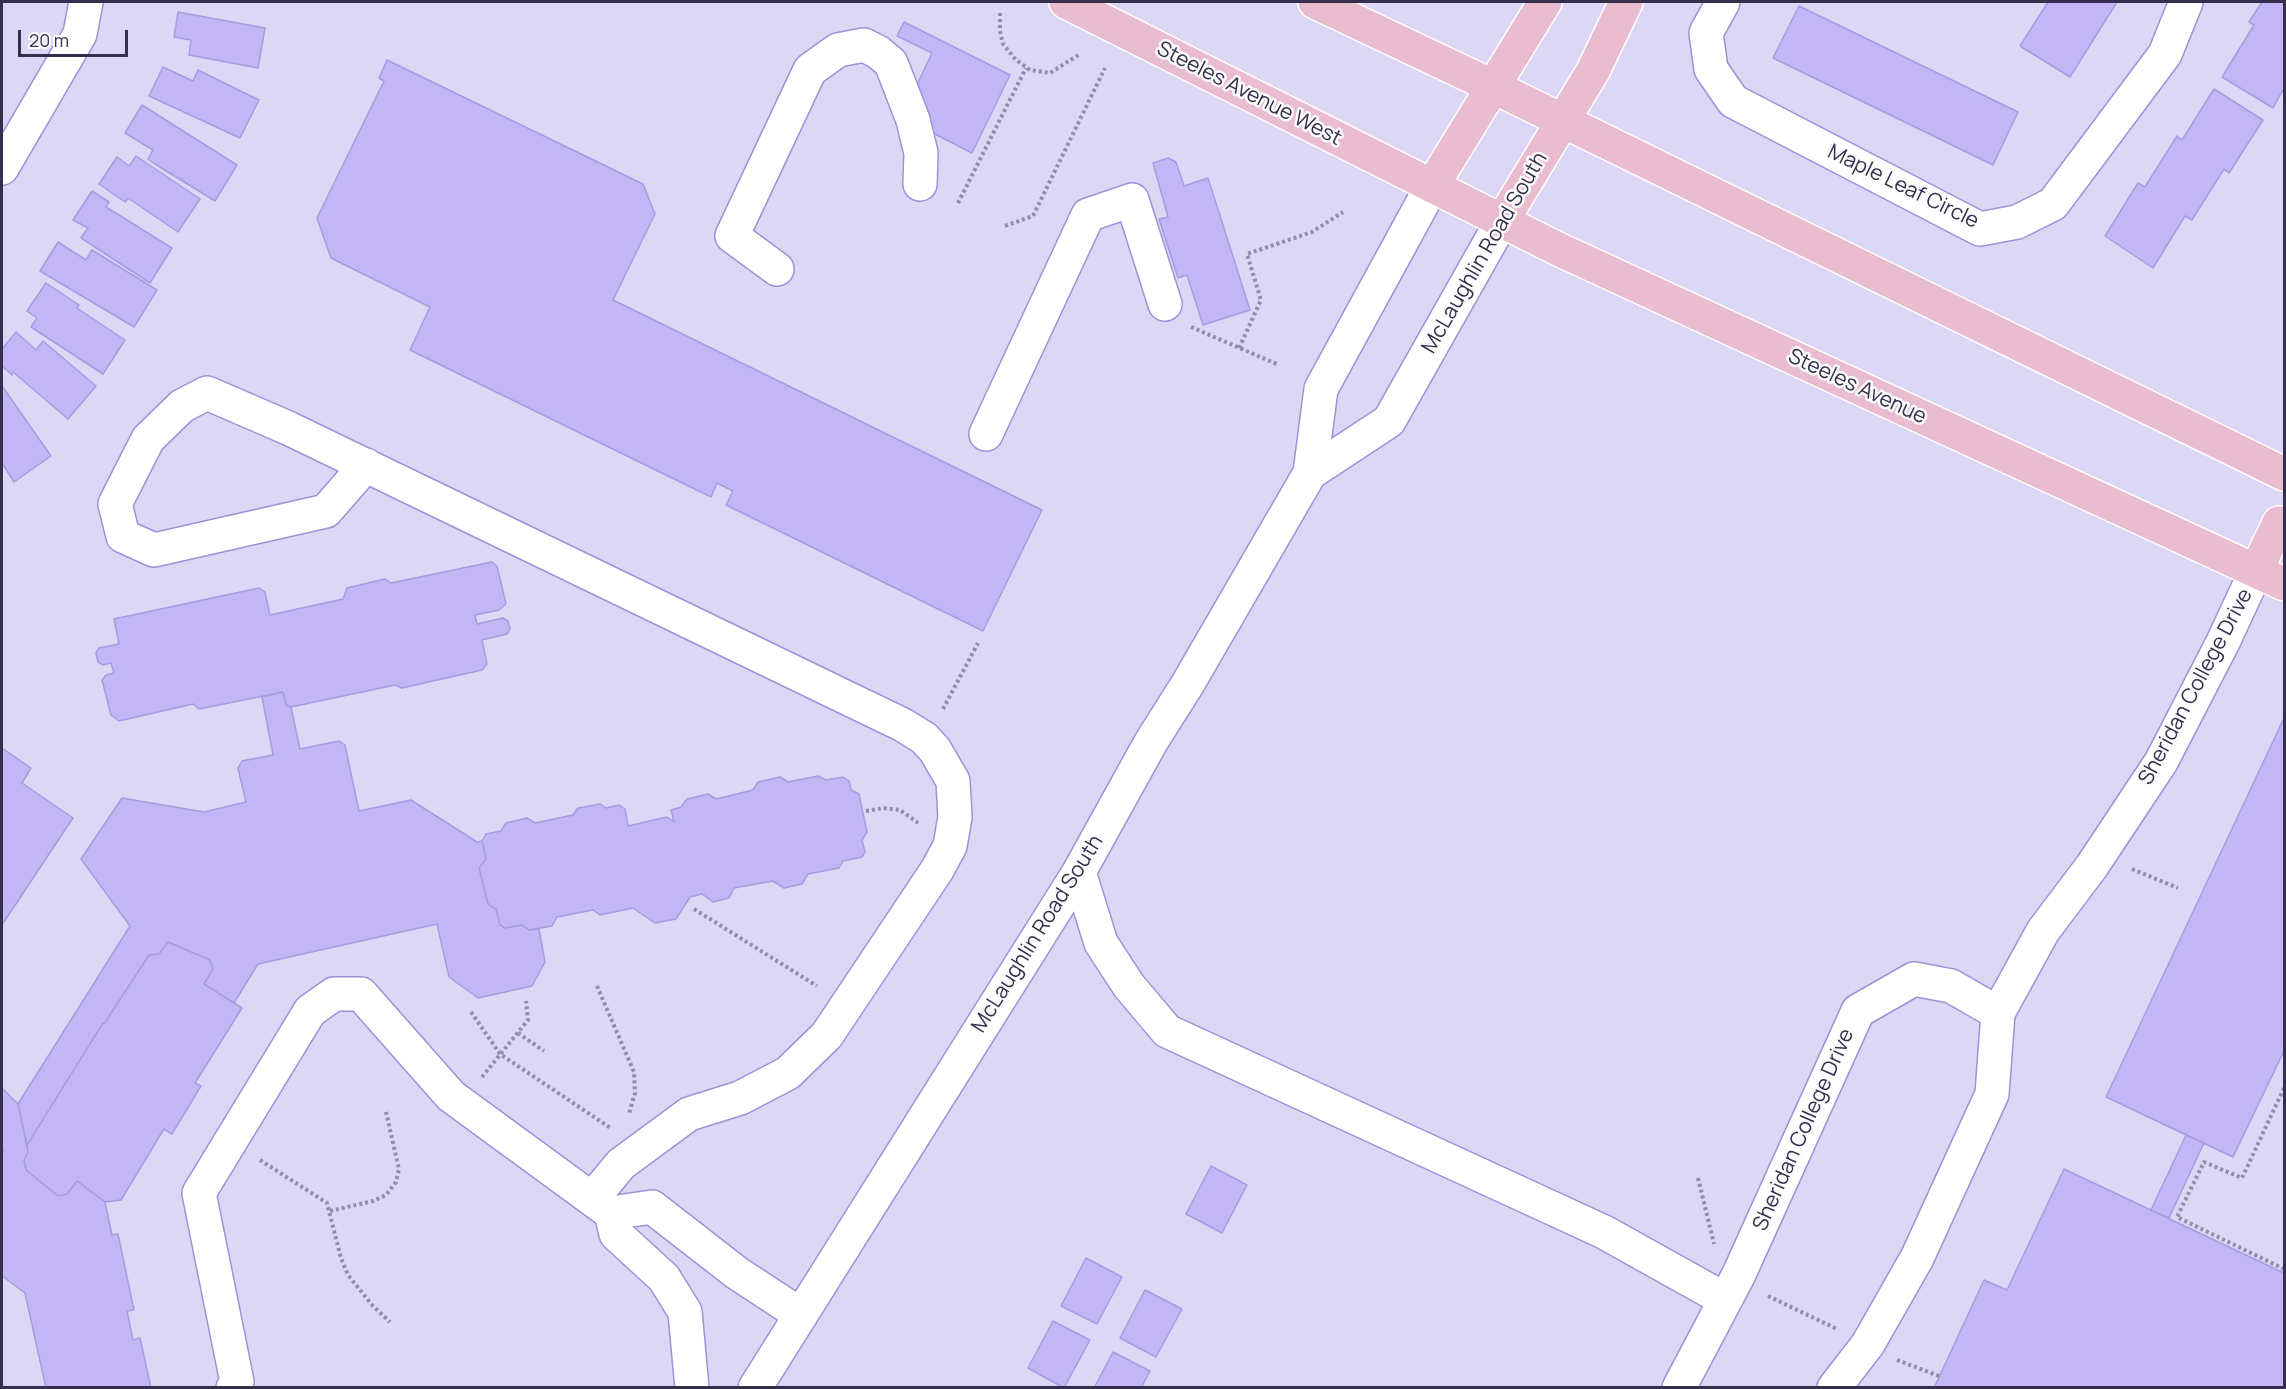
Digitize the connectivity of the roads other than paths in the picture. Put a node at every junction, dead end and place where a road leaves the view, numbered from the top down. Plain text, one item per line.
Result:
1 (86, 2) edge
2 (1066, 2) edge
3 (1315, 2) edge
4 (1545, 2) edge
5 (1626, 2) edge
6 (1723, 2) edge
7 (2186, 2) edge
8 (1492, 86) junction
9 (1563, 121) junction
10 (2, 168) edge
11 (920, 184) dead end
12 (1432, 186) junction
13 (1502, 221) junction
14 (777, 269) dead end
15 (1165, 304) dead end
16 (986, 434) dead end
17 (366, 465) junction
18 (1310, 473) junction
19 (2284, 474) edge
20 (2284, 523) edge
21 (2270, 578) edge
22 (1078, 872) junction
23 (1998, 1013) junction
24 (601, 1206) junction
25 (1724, 1299) junction
26 (801, 1315) junction
27 (233, 1388) edge
28 (692, 1388) edge
29 (755, 1388) edge
30 (1679, 1388) edge
31 (1834, 1388) edge

1 - 10 street
2 - 12 main road, Steeles Avenue West
3 - 8 main road
4 - 8 main road, McLaughlin Road South
5 - 9 main road, McLaughlin Road South
6 - 7 street, Maple Leaf Circle
8 - 9 main road
8 - 12 main road, McLaughlin Road South
9 - 13 main road, McLaughlin Road South
9 - 19 main road
11 - 14 street
12 - 13 main road, Steeles Avenue
12 - 18 street, McLaughlin Road South
13 - 18 street, McLaughlin Road South
13 - 21 main road, Steeles Avenue
15 - 16 street
17 - 17 street
17 - 24 street
18 - 22 street, McLaughlin Road South
20 - 21 main road
21 - 23 street, Sheridan College Drive
22 - 25 street
22 - 26 street, McLaughlin Road South
23 - 25 street, Sheridan College Drive
23 - 31 street, Sheridan College Drive
24 - 26 street
24 - 27 street
24 - 28 street
25 - 30 street, Sheridan College Drive
26 - 29 street, McLaughlin Road South

